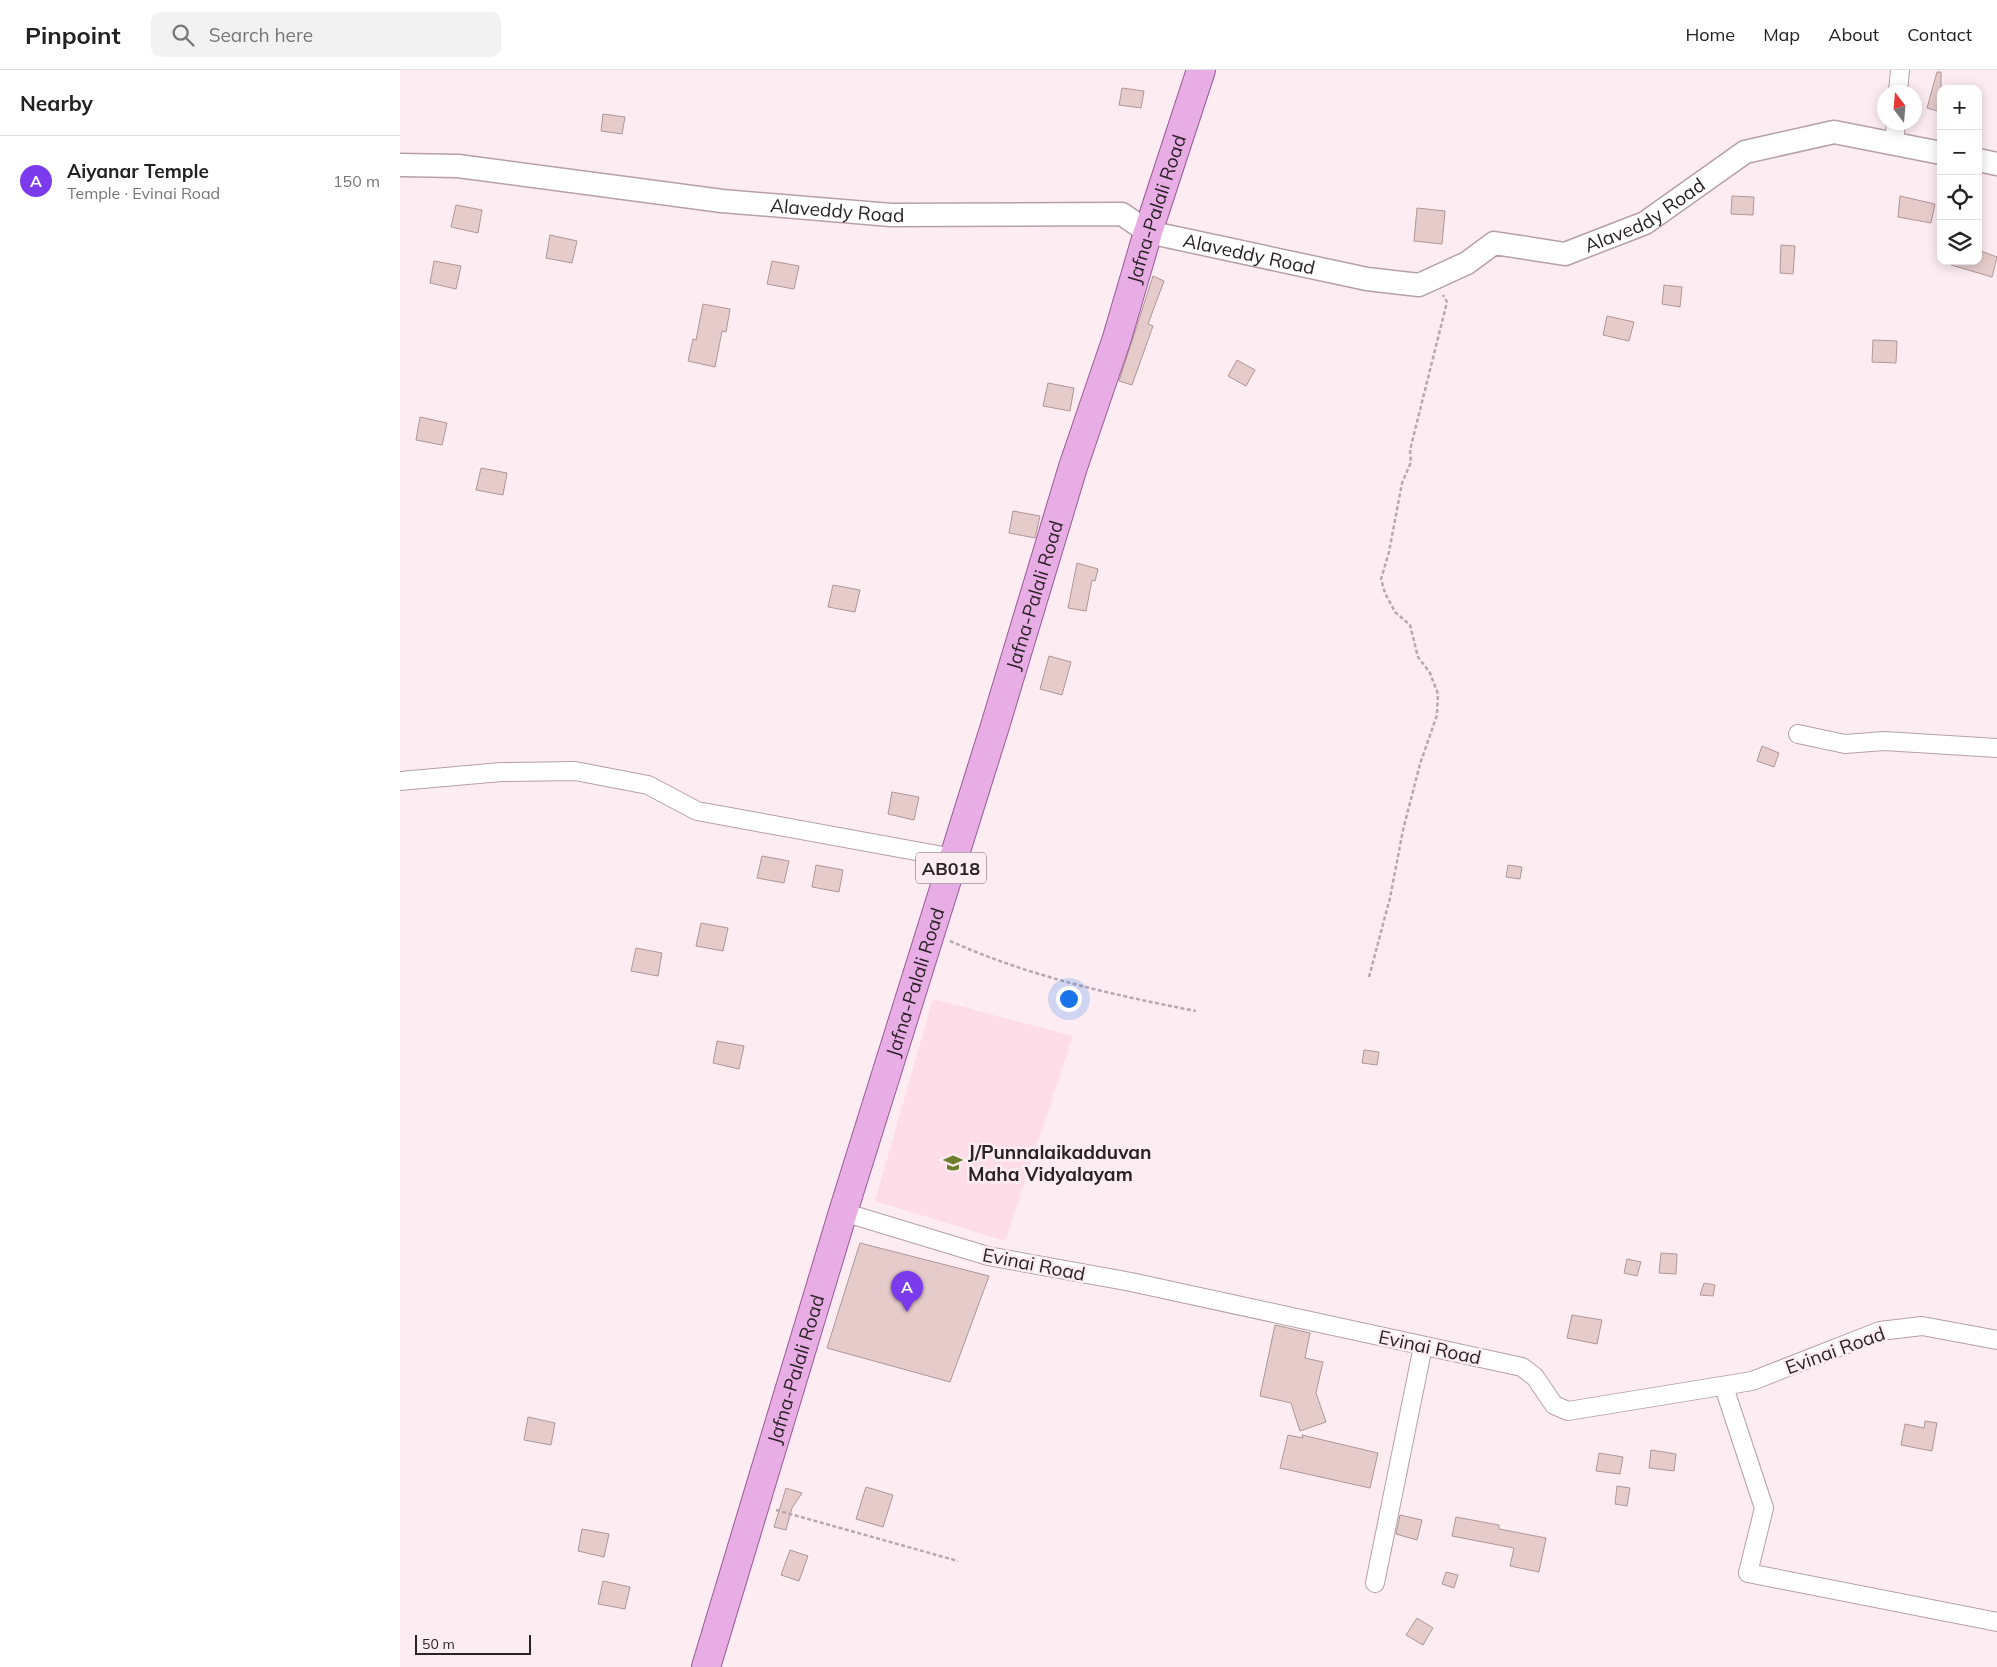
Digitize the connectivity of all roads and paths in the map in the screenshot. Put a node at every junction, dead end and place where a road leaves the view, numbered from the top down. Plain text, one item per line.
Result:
1 (1201, 70) edge
2 (1900, 70) edge
3 (1899, 85) edge
4 (1895, 133) edge
5 (1937, 151) edge
6 (1982, 161) edge
7 (1997, 164) edge
8 (400, 165) edge
9 (1148, 232) junction
10 (1436, 277) junction
11 (1798, 734) dead end
12 (1997, 748) edge
13 (400, 781) edge
14 (954, 858) junction
15 (931, 932) junction
16 (1369, 978) dead end
17 (1196, 1011) dead end
18 (843, 1212) junction
19 (1997, 1340) edge
20 (1422, 1346) junction
21 (1724, 1387) junction
22 (755, 1504) junction
23 (958, 1561) dead end
24 (1375, 1583) dead end
25 (1997, 1622) edge
26 (706, 1667) edge

1 - 9 main road, Jafna-Palali Road / AB018
2 - 3 street
4 - 5 street, Alaveddy Road
4 - 10 street, Alaveddy Road
6 - 7 street
8 - 9 street, Alaveddy Road
9 - 10 street, Alaveddy Road
9 - 14 main road, Jafna-Palali Road / AB018
10 - 16 path
11 - 12 street
13 - 14 street
14 - 15 main road, Jafna-Palali Road / AB018
15 - 17 path
15 - 18 main road, Jafna-Palali Road / AB018
18 - 20 street, Evinai Road
18 - 22 main road, Jafna-Palali Road / AB018
19 - 21 street, Evinai Road
20 - 21 street, Evinai Road
20 - 24 street
21 - 25 street
22 - 23 path
22 - 26 main road, Jafna-Palali Road / AB018

